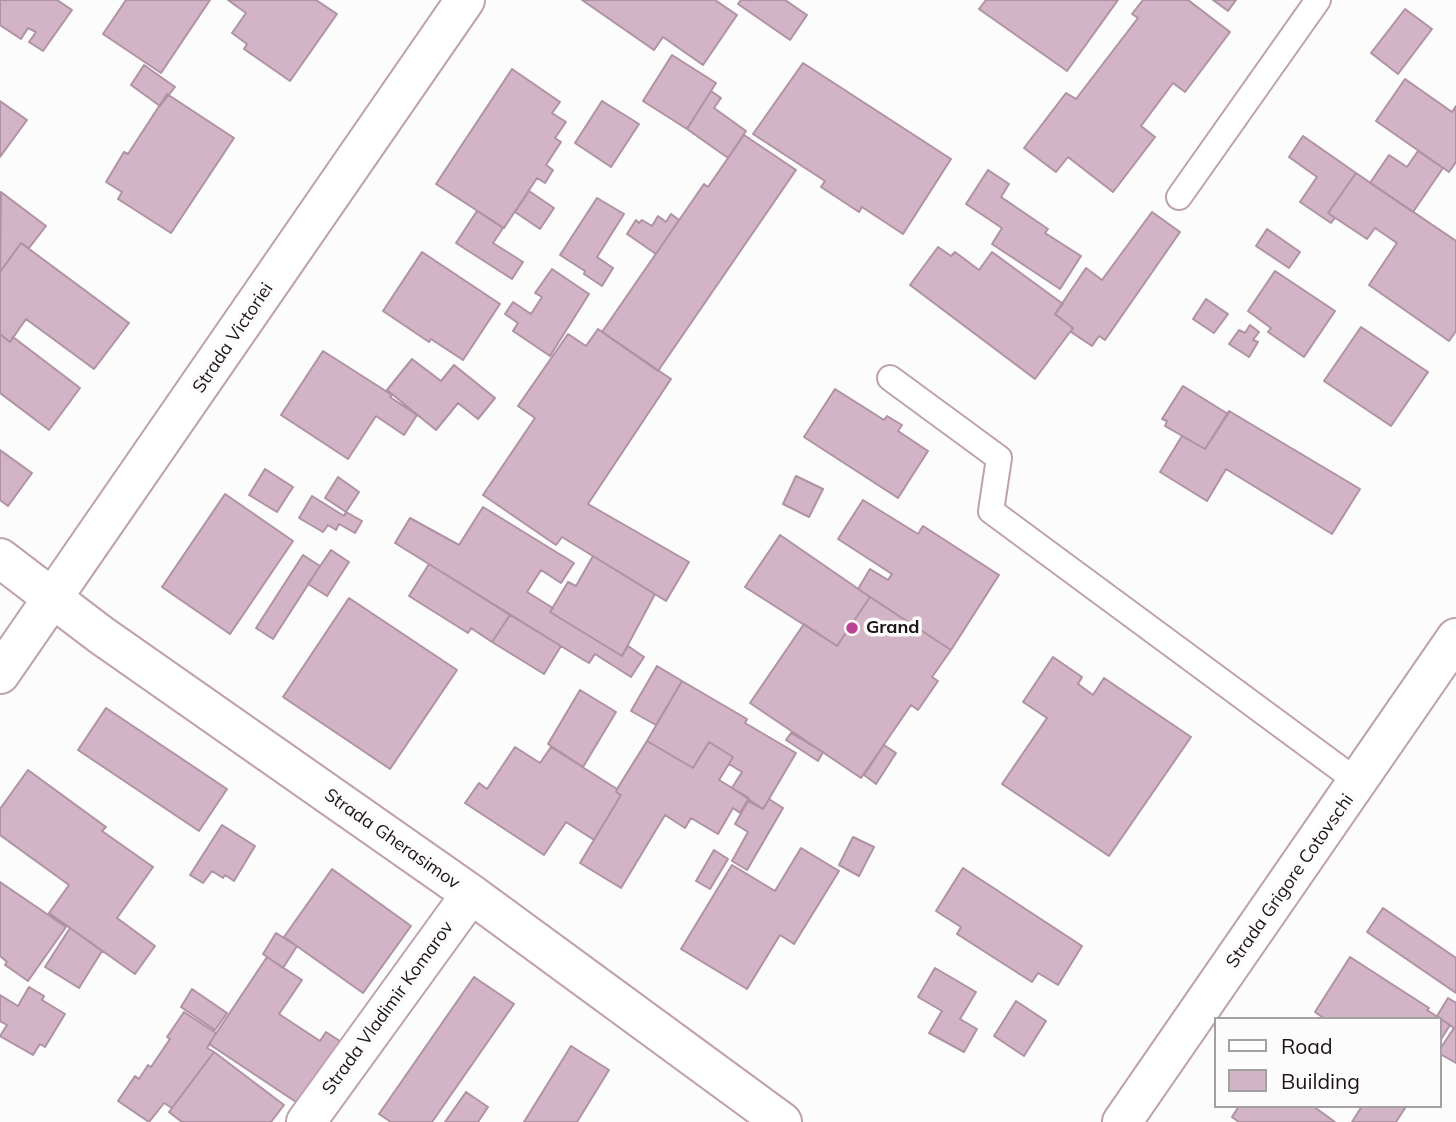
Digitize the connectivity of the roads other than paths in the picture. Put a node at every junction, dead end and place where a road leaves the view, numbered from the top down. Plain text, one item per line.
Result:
1 (465, 0) edge
2 (1318, 0) edge
3 (1179, 197) dead end
4 (890, 378) dead end
5 (0, 558) edge
6 (53, 600) junction
7 (1456, 638) edge
8 (0, 674) edge
9 (1358, 782) junction
10 (471, 894) junction
11 (306, 1122) edge
12 (782, 1122) edge
13 (1122, 1122) edge

1 - 6 street, Strada Victoriei
2 - 3 lane
4 - 9 lane
5 - 6 street, Strada Gherasimov
6 - 8 street, Strada Victoriei
6 - 10 street, Strada Gherasimov
7 - 9 street, Strada Grigore Cotovschi
9 - 13 street, Strada Grigore Cotovschi
10 - 11 street, Strada Vladimir Komarov
10 - 12 street, Strada Gherasimov

